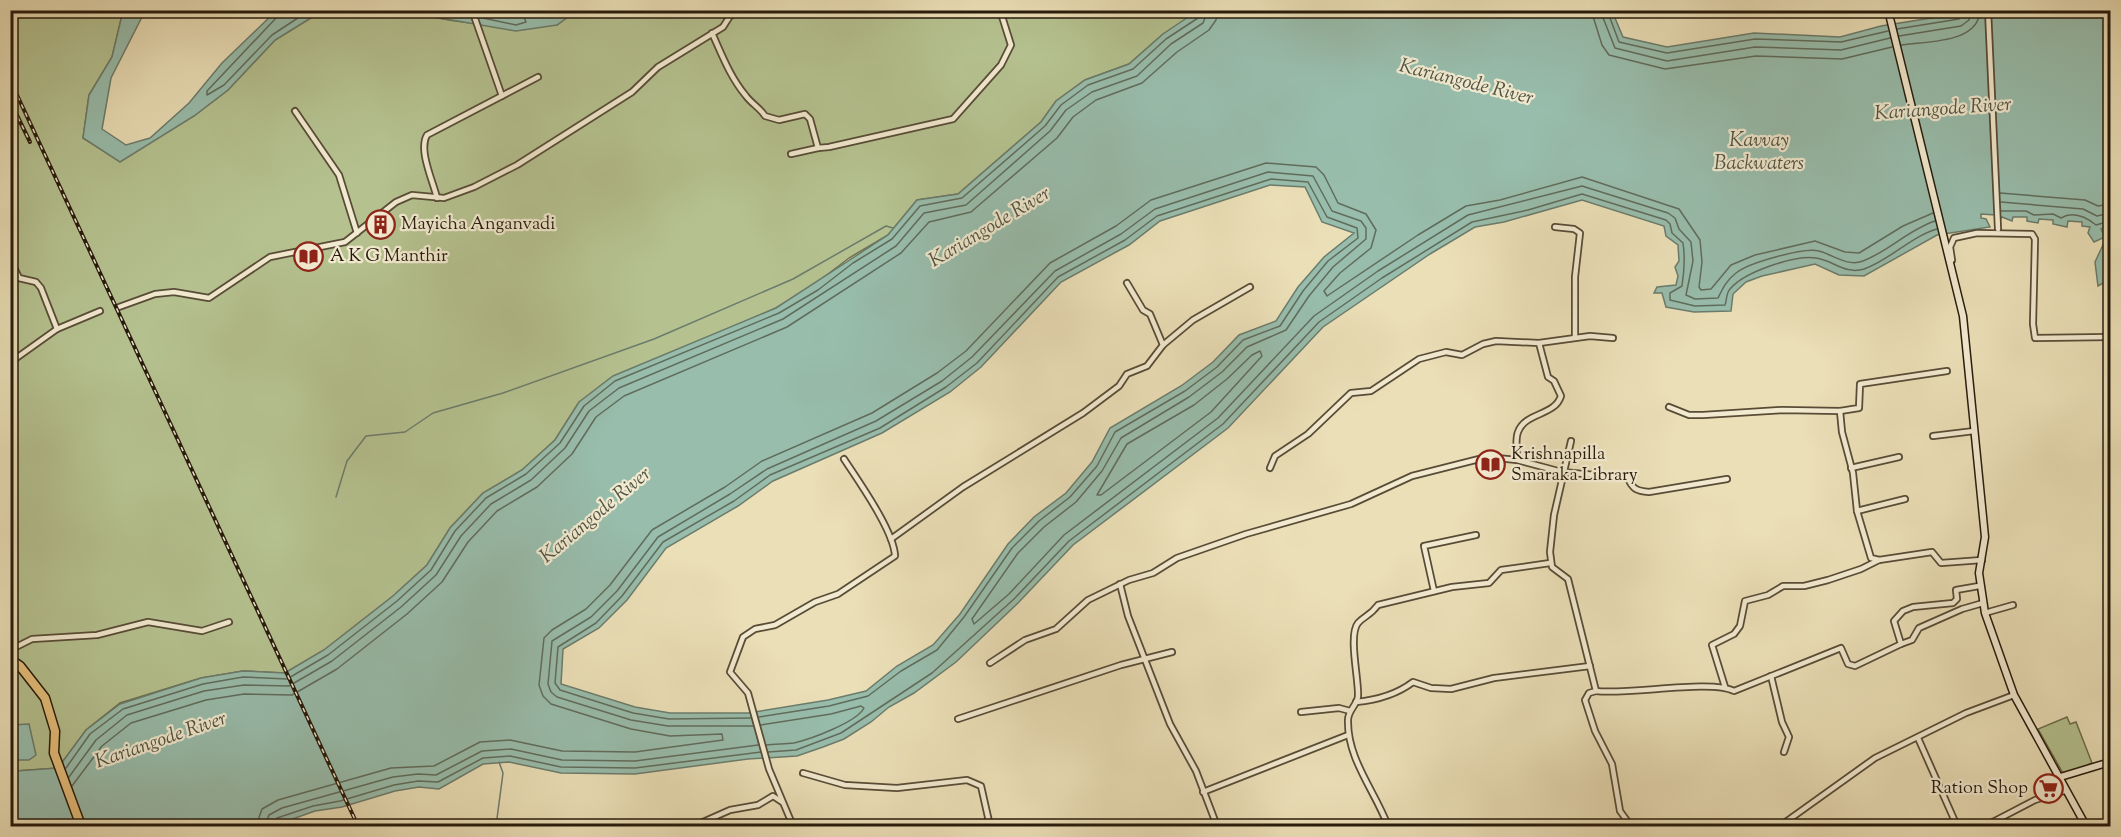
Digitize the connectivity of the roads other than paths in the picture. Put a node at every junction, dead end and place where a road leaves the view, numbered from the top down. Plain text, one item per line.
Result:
1 (472, 10) edge
2 (728, 10) edge
3 (745, 10) edge
4 (1000, 10) edge
5 (1988, 10) edge
6 (1889, 11) edge
7 (730, 16) junction
8 (712, 33) junction
9 (538, 77) dead end
10 (502, 96) junction
11 (296, 111) dead end
12 (818, 148) junction
13 (791, 154) dead end
14 (437, 198) junction
15 (1554, 227) dead end
16 (1998, 229) dead end
17 (357, 233) junction
18 (11, 261) edge
19 (1952, 274) junction
20 (1126, 283) dead end
21 (1250, 287) dead end
22 (119, 307) dead end
23 (100, 311) dead end
24 (57, 329) junction
25 (1575, 337) junction
26 (2110, 337) edge
27 (1613, 338) dead end
28 (1539, 343) junction
29 (1163, 345) junction
30 (1947, 371) dead end
31 (10, 382) edge
32 (2110, 389) edge
33 (1669, 407) dead end
34 (1840, 411) junction
35 (1974, 431) junction
36 (2110, 434) edge
37 (1933, 436) dead end
38 (1571, 441) dead end
39 (1899, 457) dead end
40 (844, 459) dead end
41 (1517, 460) junction
42 (1270, 468) dead end
43 (1851, 468) junction
44 (1562, 472) junction
45 (1726, 479) dead end
46 (2110, 481) edge
47 (1905, 499) dead end
48 (1857, 511) junction
49 (2110, 511) edge
50 (1476, 535) dead end
51 (891, 539) junction
52 (1879, 560) junction
53 (1982, 560) junction
54 (1550, 563) junction
55 (1120, 585) junction
56 (1979, 586) junction
57 (1434, 591) junction
58 (1983, 603) junction
59 (2013, 605) dead end
60 (1985, 613) junction
61 (229, 622) dead end
62 (1901, 644) junction
63 (10, 650) edge
64 (1172, 652) dead end
65 (10, 659) edge
66 (1145, 659) junction
67 (990, 663) dead end
68 (1590, 666) junction
69 (1771, 676) junction
70 (1725, 687) junction
71 (1596, 691) junction
72 (2014, 695) junction
73 (1356, 702) junction
74 (1350, 711) junction
75 (1301, 712) dead end
76 (958, 719) dead end
77 (1348, 735) junction
78 (1918, 738) junction
79 (1785, 752) dead end
80 (2110, 762) edge
81 (803, 773) dead end
82 (2057, 778) junction
83 (2064, 791) junction
84 (1203, 792) junction
85 (782, 802) junction
86 (81, 826) edge
87 (694, 826) edge
88 (793, 826) edge
89 (990, 826) edge
90 (1217, 826) edge
91 (1388, 826) edge
92 (1631, 826) edge
93 (1780, 826) edge
94 (1957, 826) edge
95 (1984, 826) edge
96 (2086, 826) edge

1 - 10 street
2 - 7 street
3 - 7 street
4 - 12 street
5 - 16 street
6 - 19 main road
7 - 8 street
8 - 12 street
8 - 14 street
9 - 10 street
10 - 14 street
11 - 17 street
12 - 13 street
14 - 17 street
15 - 25 street
17 - 22 street
18 - 24 street
19 - 26 street
19 - 35 main road
20 - 29 street
21 - 29 street
23 - 24 street
24 - 31 street
25 - 27 street
25 - 28 street
28 - 41 street
28 - 42 street
29 - 51 street
30 - 34 street
32 - 36 street
33 - 34 street
34 - 43 street
35 - 37 street
35 - 53 main road
38 - 44 street
39 - 43 street
40 - 51 street
41 - 44 street
41 - 55 street
43 - 48 street
44 - 45 street
44 - 54 street
46 - 49 street
47 - 48 street
48 - 52 street
50 - 57 street
51 - 85 street
52 - 53 street
52 - 70 street
53 - 56 main road
54 - 57 street
54 - 68 street
55 - 66 street
55 - 67 street
56 - 58 main road
56 - 62 street
57 - 73 street
58 - 60 main road
58 - 62 street
59 - 60 street
60 - 72 main road
61 - 63 street
62 - 69 street
64 - 66 street
65 - 86 highway
66 - 76 street
66 - 84 street
68 - 71 street
68 - 73 street
69 - 70 street
69 - 79 street
70 - 71 street
71 - 92 street
72 - 78 street
72 - 82 main road
73 - 74 street
74 - 75 street
74 - 77 street
77 - 84 street
77 - 91 street
78 - 93 street
78 - 94 street
80 - 82 main road
81 - 89 street
82 - 83 main road
83 - 95 street
83 - 96 main road
84 - 90 street
85 - 87 street
85 - 88 street

